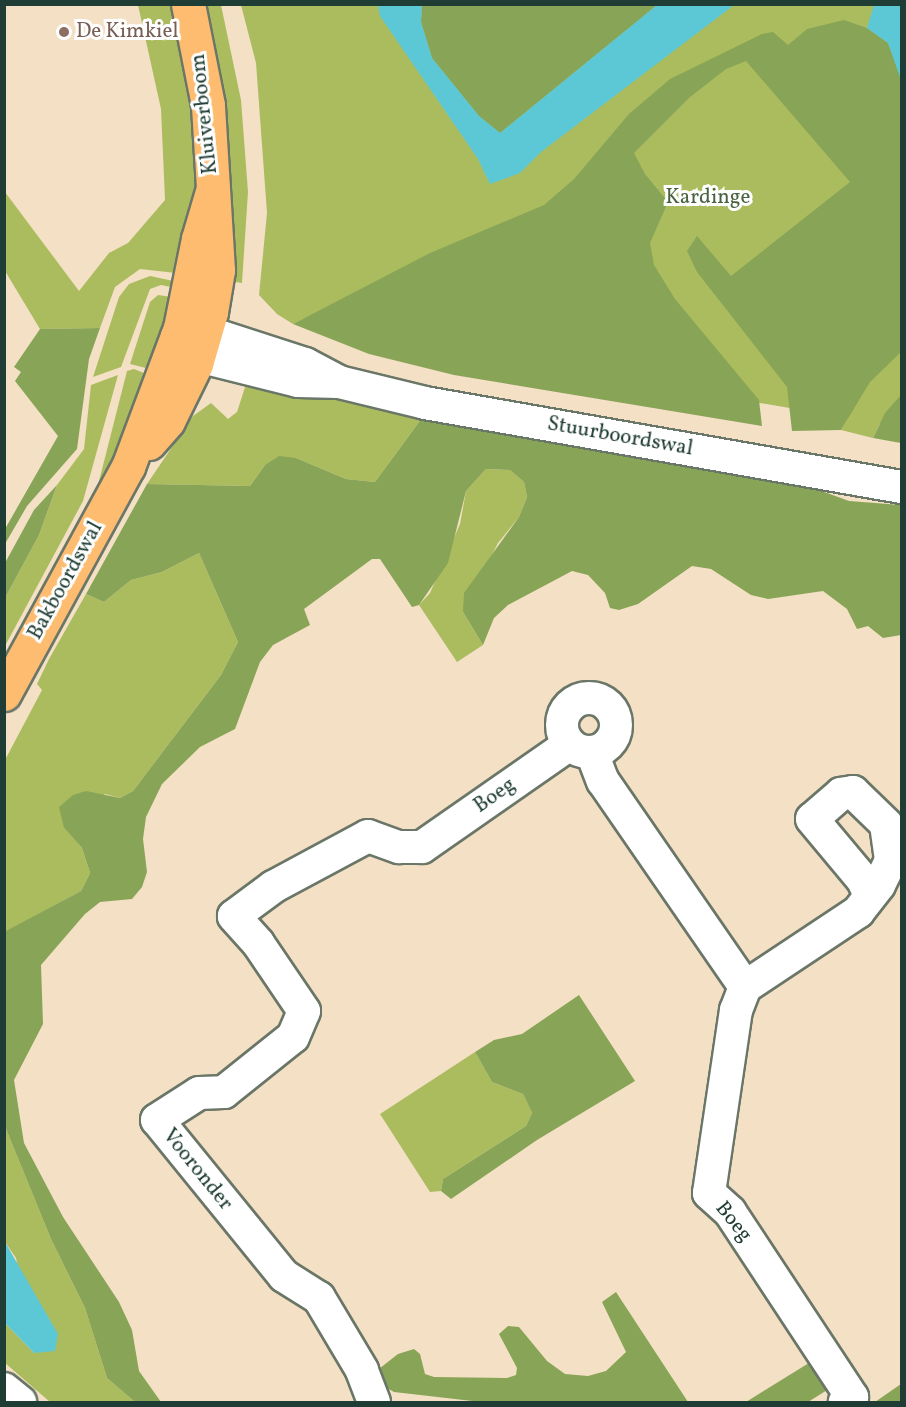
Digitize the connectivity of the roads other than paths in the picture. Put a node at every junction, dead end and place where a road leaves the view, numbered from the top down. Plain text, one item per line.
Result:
1 (188, 4) edge
2 (194, 342) junction
3 (902, 487) edge
4 (4, 694) edge
5 (422, 847) joint
6 (870, 896) dead end
7 (746, 987) junction
8 (4, 1389) edge
9 (849, 1400) edge
10 (20, 1402) edge
11 (374, 1402) edge

1 - 2 main road, Kluiverboom
2 - 3 street, Stuurboordswal
2 - 4 main road, Bakboordswal
5 - 7 street, Boeg
5 - 11 street, Vooronder
6 - 7 street
7 - 9 street, Boeg
8 - 10 street

